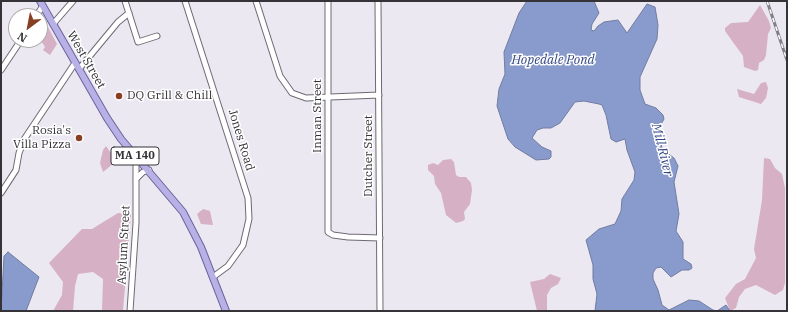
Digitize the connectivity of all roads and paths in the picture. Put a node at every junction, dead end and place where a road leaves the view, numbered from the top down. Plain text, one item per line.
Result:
1 (74, 1) edge
2 (125, 1) edge
3 (185, 1) edge
4 (256, 1) edge
5 (328, 1) edge
6 (378, 1) edge
7 (41, 4) edge
8 (129, 13) junction
9 (53, 24) junction
10 (157, 36) dead end
11 (16, 48) edge
12 (75, 63) junction
13 (79, 69) junction
14 (1, 70) edge
15 (379, 95) junction
16 (328, 96) junction
17 (136, 156) junction
18 (149, 170) junction
19 (136, 179) junction
20 (1, 193) edge
21 (380, 238) junction
22 (213, 276) junction
23 (130, 311) edge
24 (226, 311) edge
25 (380, 311) edge

1 - 9 street
2 - 8 street
3 - 22 street, Jones Road
4 - 16 street
5 - 16 street, Inman Street
6 - 15 street, Dutcher Street
7 - 9 main road, West Street / MA 140
8 - 10 street
8 - 13 street
9 - 12 main road, West Street / MA 140
11 - 14 street
12 - 13 main road, West Street / MA 140
12 - 20 street
13 - 17 main road, West Street / MA 140
15 - 16 street
15 - 21 street, Dutcher Street
16 - 21 street, Inman Street
17 - 18 main road, West Street / MA 140
17 - 19 street, Asylum Street
18 - 19 street
18 - 22 main road, West Street / MA 140
19 - 23 street, Asylum Street
21 - 25 street, Dutcher Street
22 - 24 main road, West Street / MA 140

